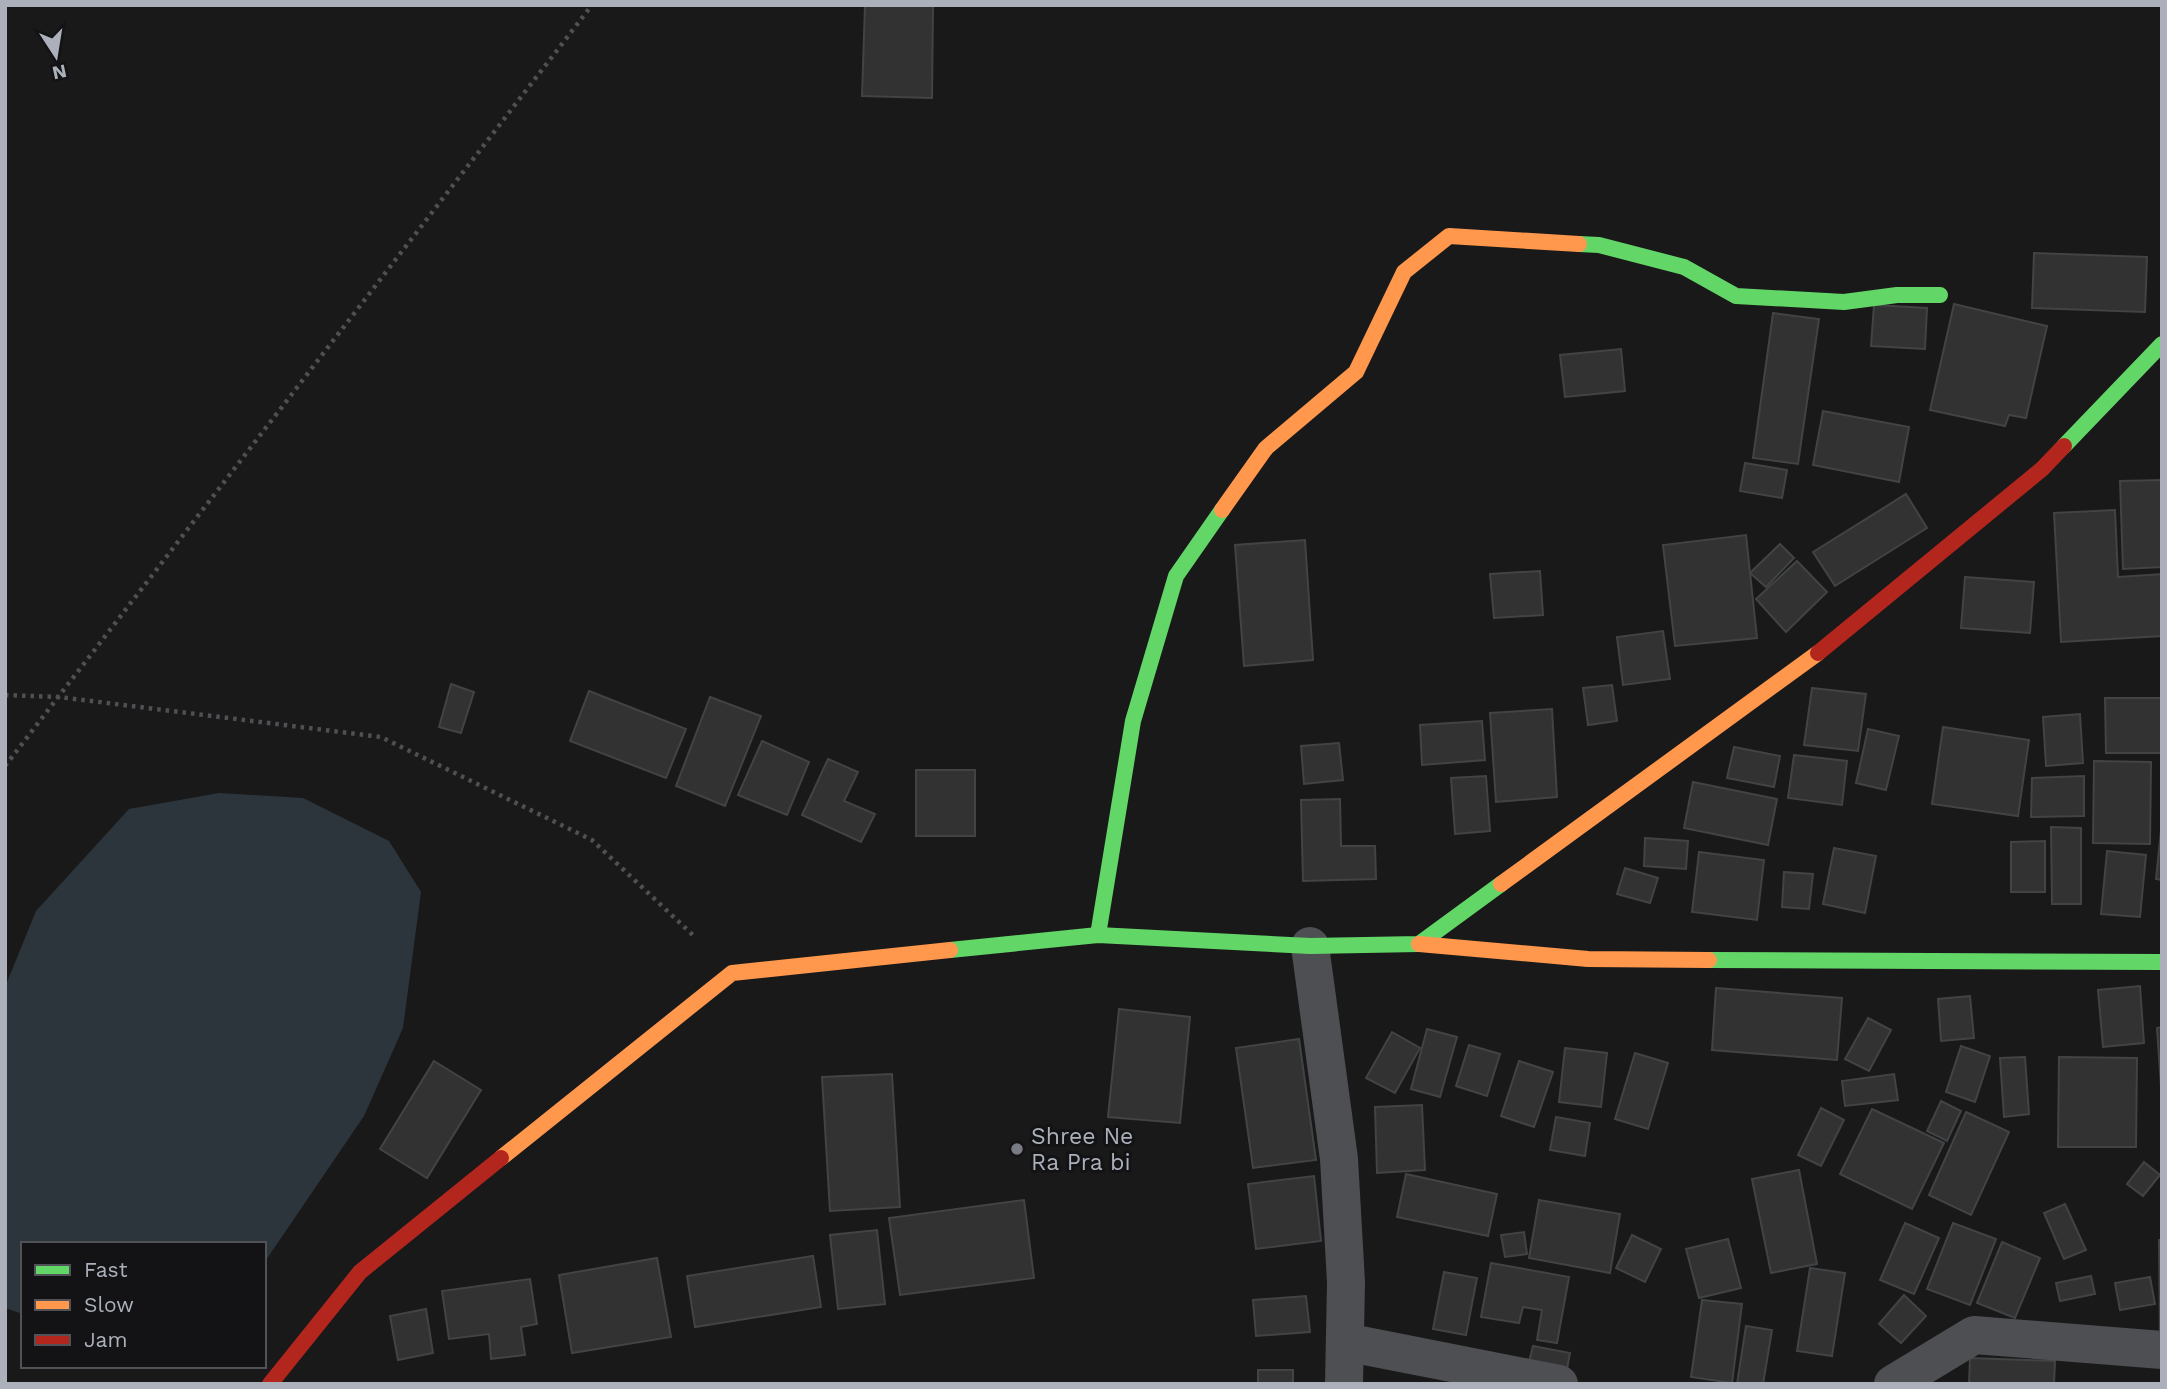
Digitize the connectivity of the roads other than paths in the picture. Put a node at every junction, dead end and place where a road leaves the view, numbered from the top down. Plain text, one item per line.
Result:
1 (1940, 295) dead end
2 (2162, 344) edge
3 (1098, 935) junction
4 (1419, 944) junction
5 (1310, 946) junction
6 (2162, 962) edge
7 (1345, 1342) junction
8 (2162, 1350) edge
9 (270, 1384) edge
10 (1344, 1384) edge
11 (1559, 1384) edge
12 (1893, 1384) edge

1 - 3 street
2 - 4 street
3 - 5 street
3 - 9 street
4 - 5 street
4 - 6 street
5 - 7 street
7 - 10 street
7 - 11 street
8 - 12 street

